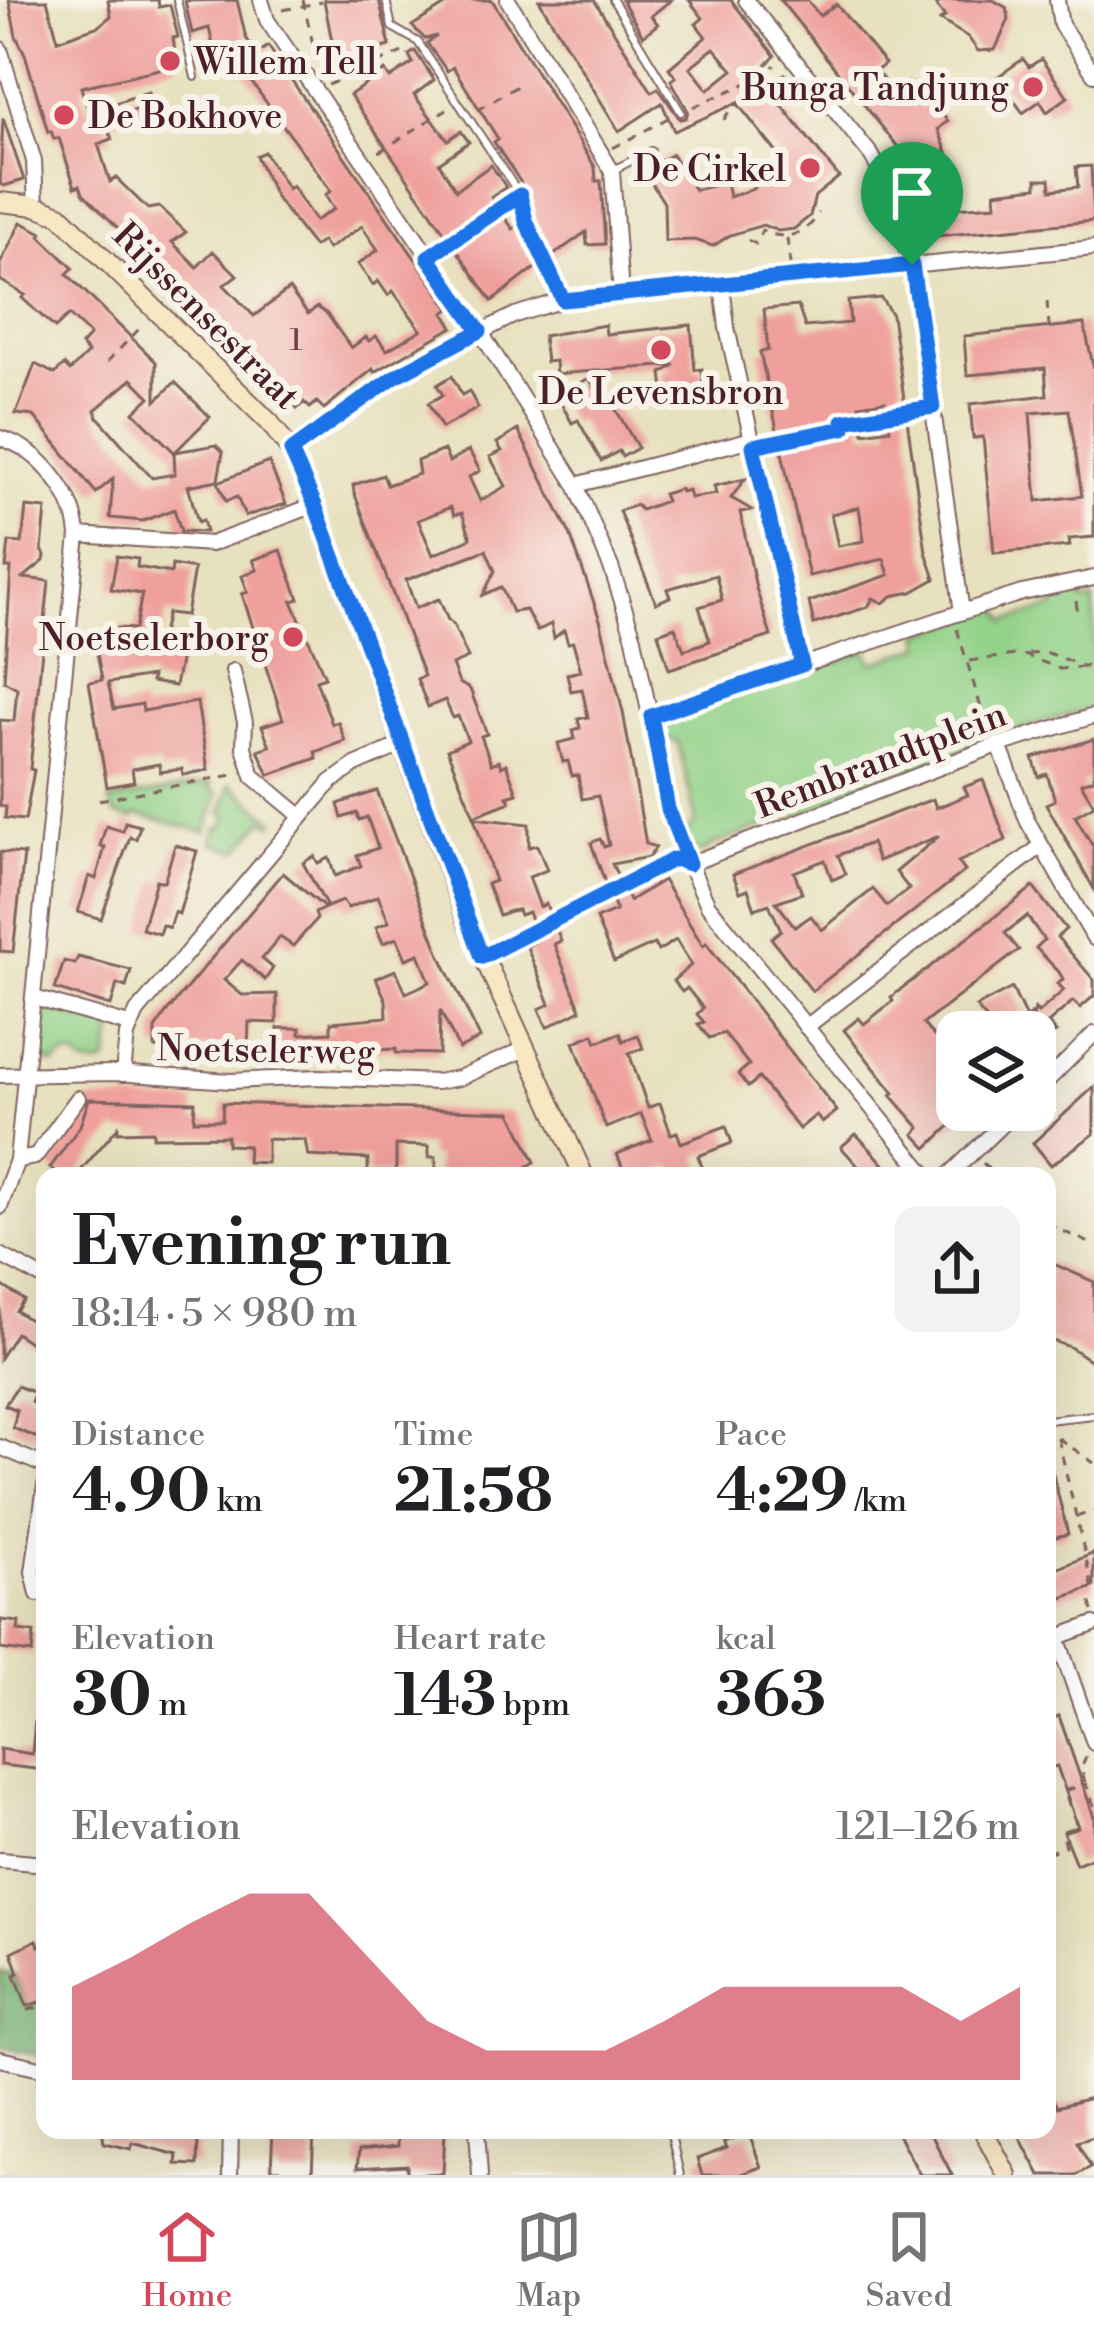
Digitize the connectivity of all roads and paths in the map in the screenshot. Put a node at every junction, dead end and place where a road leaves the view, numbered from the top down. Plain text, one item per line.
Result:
1 (177, 0) edge
2 (386, 0) edge
3 (508, 0) edge
4 (613, 0) edge
5 (746, 0) edge
6 (1057, 0) edge
7 (322, 2) edge
8 (303, 3) edge
9 (262, 7) edge
10 (419, 44) junction
11 (0, 50) edge
12 (792, 59) junction
13 (1094, 74) edge
14 (195, 77) dead end
15 (518, 86) dead end
16 (318, 89) junction
17 (459, 102) junction
18 (681, 112) junction
19 (468, 116) junction
20 (724, 120) dead end
21 (651, 151) dead end
22 (364, 163) junction
23 (612, 171) junction
24 (520, 195) junction
25 (0, 202) edge
26 (36, 206) junction
27 (819, 214) dead end
28 (787, 236) junction
29 (748, 240) dead end
30 (1094, 250) edge
31 (428, 257) junction
32 (912, 265) junction
33 (791, 277) junction
34 (722, 284) junction
35 (621, 293) junction
36 (563, 300) junction
37 (1047, 301) dead end
38 (157, 311) junction
39 (1049, 326) dead end
40 (480, 331) junction
41 (107, 362) dead end
42 (933, 407) junction
43 (0, 437) edge
44 (752, 443) junction
45 (291, 451) junction
46 (576, 485) junction
47 (315, 505) junction
48 (78, 535) junction
49 (1094, 578) edge
50 (957, 614) junction
51 (1027, 655) junction
52 (1088, 657) dead end
53 (967, 662) junction
54 (802, 665) junction
55 (1085, 667) junction
56 (233, 671) dead end
57 (1094, 672) edge
58 (651, 716) junction
59 (1094, 716) edge
60 (401, 745) junction
61 (996, 746) junction
62 (251, 770) junction
63 (99, 800) dead end
64 (301, 816) junction
65 (1041, 846) junction
66 (689, 864) junction
67 (641, 877) joint
68 (1094, 938) edge
69 (482, 957) junction
70 (34, 998) junction
71 (130, 1025) junction
72 (806, 1027) junction
73 (1094, 1034) edge
74 (525, 1049) junction
75 (1056, 1072) edge
76 (123, 1074) junction
77 (0, 1075) edge
78 (26, 1075) junction
79 (78, 1098) dead end
80 (995, 1131) edge
81 (17, 1160) junction
82 (580, 1167) edge
83 (920, 1167) edge
84 (957, 1167) edge
85 (0, 1207) edge
86 (1056, 1228) edge
87 (1094, 1244) edge
88 (0, 1255) edge
89 (36, 1275) edge
90 (1094, 1415) edge
91 (1056, 1419) edge
92 (0, 1448) edge
93 (36, 1462) edge
94 (1094, 1463) edge
95 (1094, 1510) edge
96 (1075, 1517) junction
97 (36, 1550) edge
98 (36, 1585) edge
99 (1094, 1596) edge
100 (1094, 1612) edge
101 (1094, 1624) edge
102 (1056, 1638) edge
103 (1056, 1649) edge
104 (1094, 1745) edge
105 (1086, 1784) junction
106 (1094, 1806) edge
107 (1056, 1849) edge
108 (0, 1860) edge
109 (36, 1863) edge
110 (36, 2008) edge
111 (28, 2010) dead end
112 (0, 2060) edge
113 (36, 2067) edge
114 (231, 2139) edge
115 (478, 2139) edge
116 (671, 2139) edge
117 (988, 2139) edge
118 (230, 2175) edge
119 (480, 2175) edge
120 (680, 2175) edge
121 (1007, 2175) edge

1 - 14 lane
2 - 10 lane
3 - 23 street
4 - 18 lane
5 - 12 street
6 - 13 street
7 - 8 path
8 - 9 path
8 - 16 path
9 - 16 street
10 - 16 path
10 - 17 lane
11 - 26 street
12 - 18 path
12 - 20 path
12 - 32 street
15 - 19 path
16 - 22 street
17 - 19 lane
17 - 22 path
18 - 23 path
19 - 24 lane
21 - 23 lane
22 - 31 street
23 - 35 street
24 - 31 path
24 - 36 lane
25 - 26 main road
26 - 38 main road, Rijssensestraat
27 - 28 path
28 - 29 path
28 - 33 path
30 - 32 street
31 - 40 street
32 - 33 street
32 - 42 street
33 - 34 street
34 - 35 street
34 - 44 street
35 - 36 street
36 - 40 street
37 - 39 path
38 - 41 path
38 - 45 main road, Rijssensestraat
40 - 45 street
40 - 46 street
42 - 44 path
42 - 50 street
43 - 48 street
44 - 46 street
44 - 54 street
45 - 47 main road, Rijssensestraat
46 - 58 street
47 - 48 street
47 - 60 main road, Rijssensestraat
48 - 70 street
49 - 50 street
50 - 53 path
50 - 54 street
51 - 53 path
51 - 55 path
51 - 55 path
52 - 55 path
53 - 61 path
54 - 58 street
55 - 57 path
56 - 62 street
58 - 66 street
59 - 61 street, Rembrandtplein
60 - 64 street
60 - 69 main road, Rijssensestraat
61 - 65 street
61 - 66 street, Rembrandtplein
62 - 63 path
62 - 64 street
64 - 71 street
65 - 68 street
65 - 72 street
66 - 67 path
66 - 72 street
67 - 69 lane
69 - 74 main road, Rijssensestraat
70 - 71 street
70 - 78 street
71 - 76 street
72 - 83 street
73 - 75 street
74 - 76 street, Noetselerweg
74 - 82 main road, Rijssensestraat
76 - 78 street, Noetselerweg
77 - 78 street, Noetselerweg
78 - 81 street
79 - 81 street
80 - 84 street
81 - 85 street
86 - 87 path
88 - 89 street
90 - 91 lane
92 - 93 street
94 - 96 path
95 - 96 path
96 - 99 path
97 - 98 street
99 - 100 path
101 - 102 street
103 - 104 street
104 - 105 path
105 - 106 path
105 - 107 path
108 - 109 street
110 - 111 path
112 - 113 street
114 - 118 street
115 - 119 street
116 - 120 lane
117 - 121 main road

